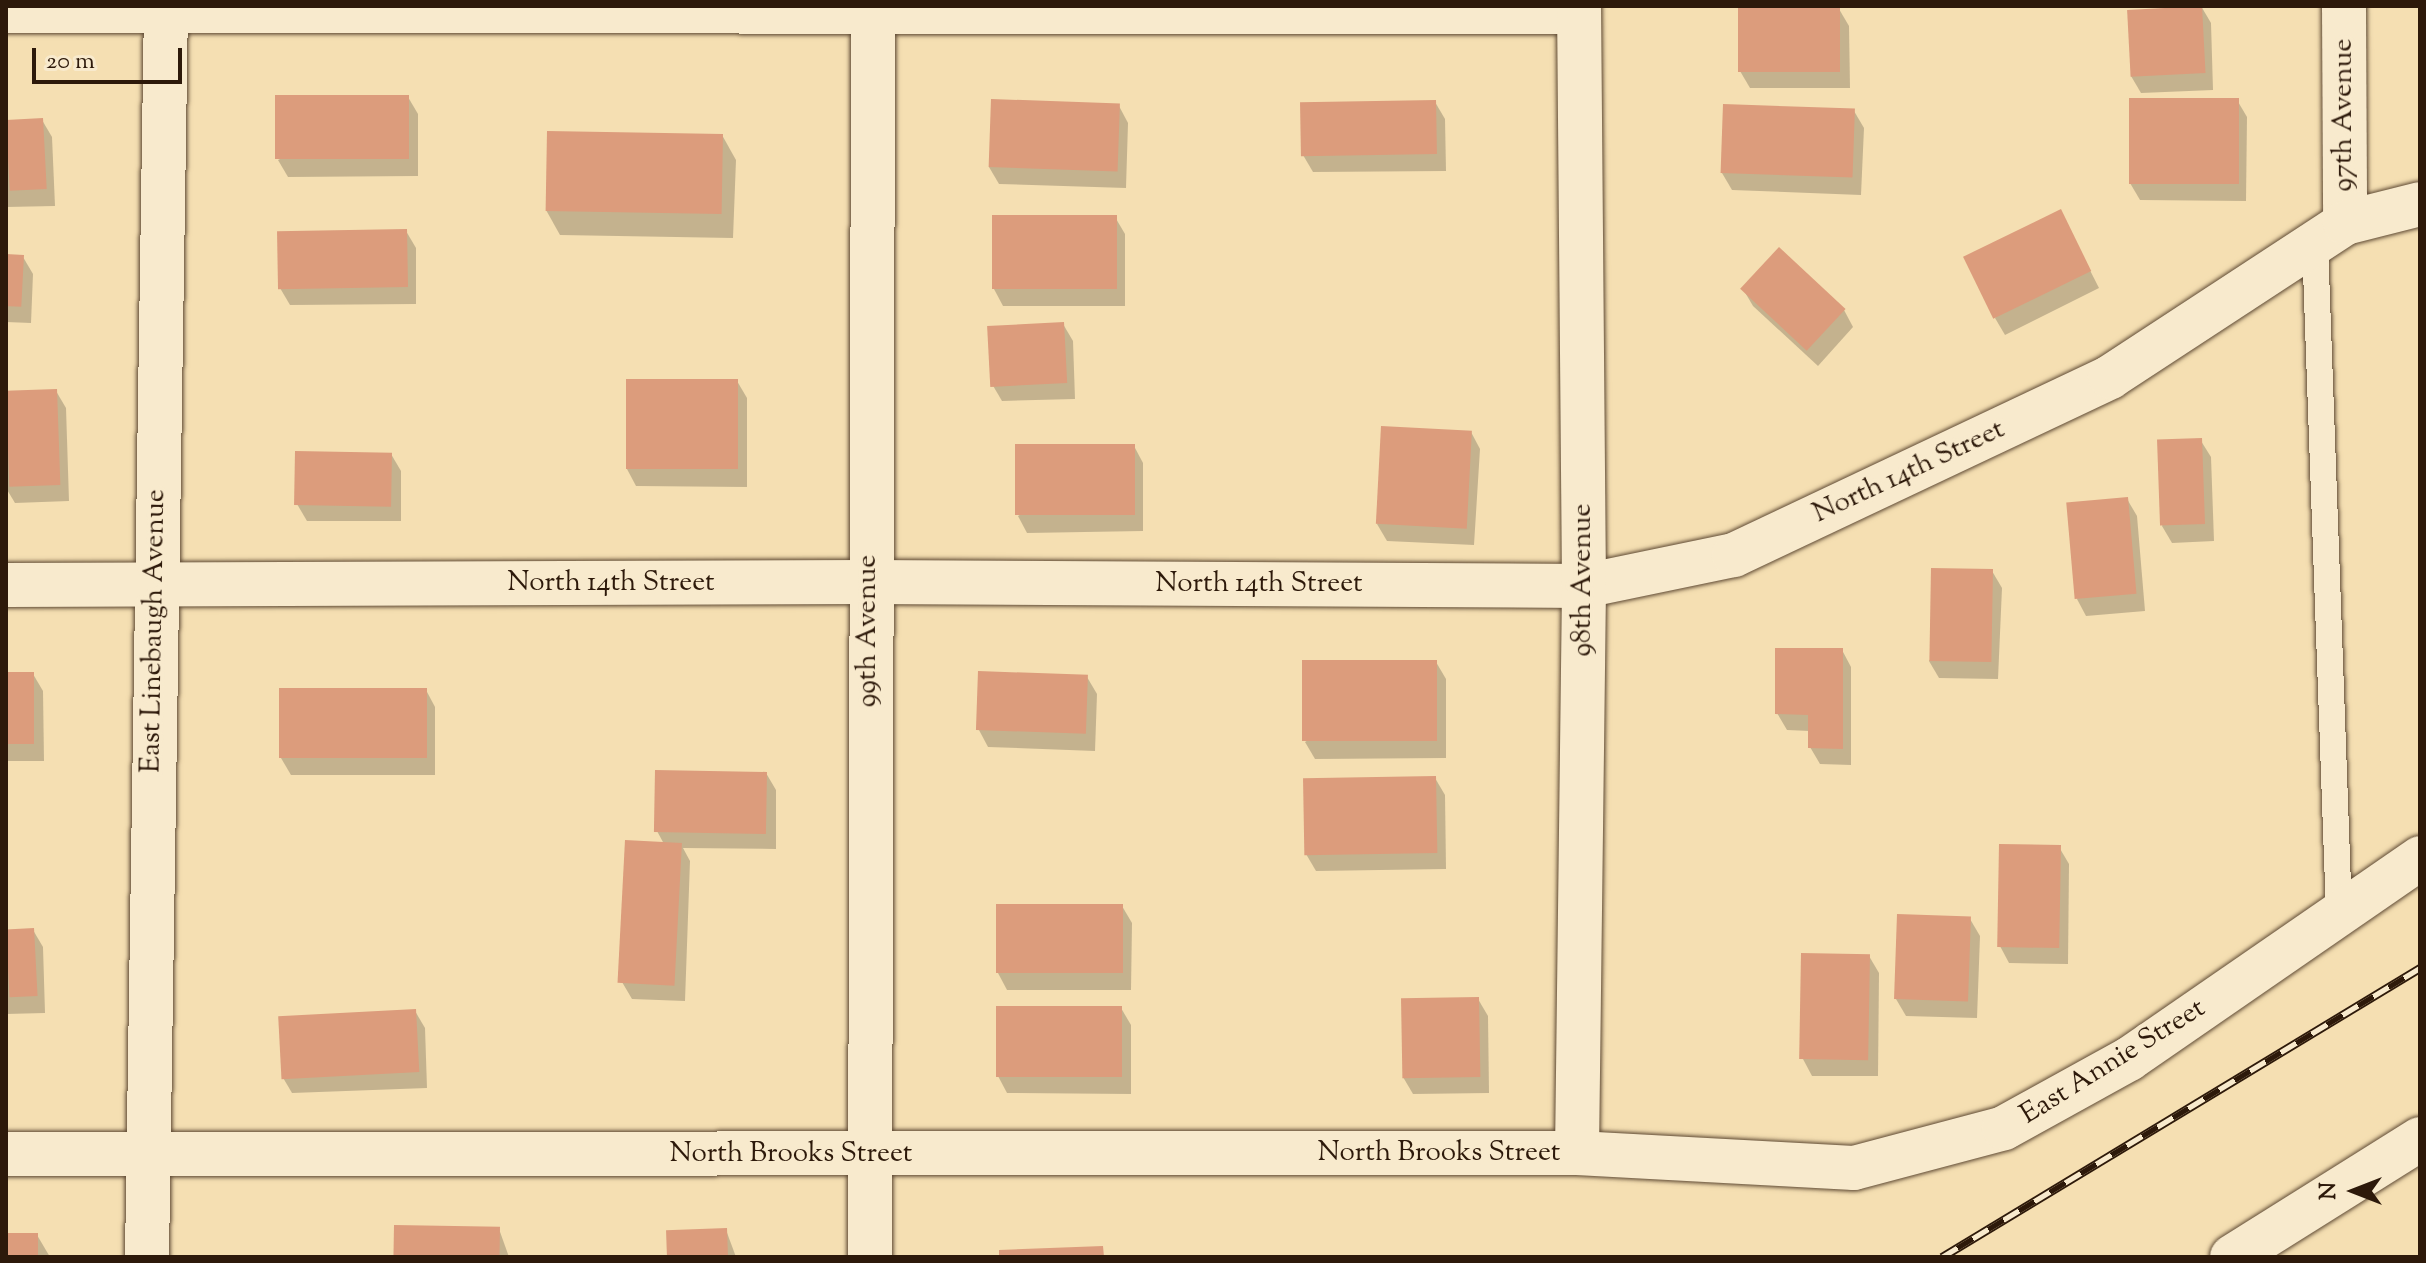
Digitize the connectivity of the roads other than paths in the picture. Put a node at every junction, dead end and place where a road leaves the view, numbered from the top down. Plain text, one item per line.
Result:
1 (2344, 6) edge
2 (166, 9) edge
3 (873, 9) edge
4 (1579, 9) edge
5 (6, 11) edge
6 (2420, 204) edge
7 (2330, 233) junction
8 (868, 582) junction
9 (6, 585) edge
10 (154, 586) junction
11 (1584, 586) junction
12 (2420, 858) edge
13 (2339, 914) junction
14 (2420, 1139) edge
15 (147, 1153) junction
16 (1577, 1153) junction
17 (6, 1154) edge
18 (868, 1154) junction
19 (147, 1257) edge
20 (870, 1257) edge
21 (2232, 1257) edge

1 - 7 street, 97th Avenue
2 - 3 street
2 - 5 street
2 - 10 street, East Linebaugh Avenue
3 - 4 street
3 - 8 street, 99th Avenue
4 - 11 street, 98th Avenue
6 - 7 street, North 14th Street
7 - 11 street, North 14th Street
7 - 13 lane
8 - 10 street, North 14th Street
8 - 11 street, North 14th Street
8 - 18 street, 99th Avenue
9 - 10 street, North 14th Street
10 - 15 street, East Linebaugh Avenue
11 - 16 street, 98th Avenue
12 - 13 street, East Annie Street
13 - 16 street, East Annie Street
14 - 21 street
15 - 17 street, North Brooks Street
15 - 18 street, North Brooks Street
15 - 19 street, East Linebaugh Avenue
16 - 18 street, North Brooks Street
18 - 20 street, 99th Avenue

